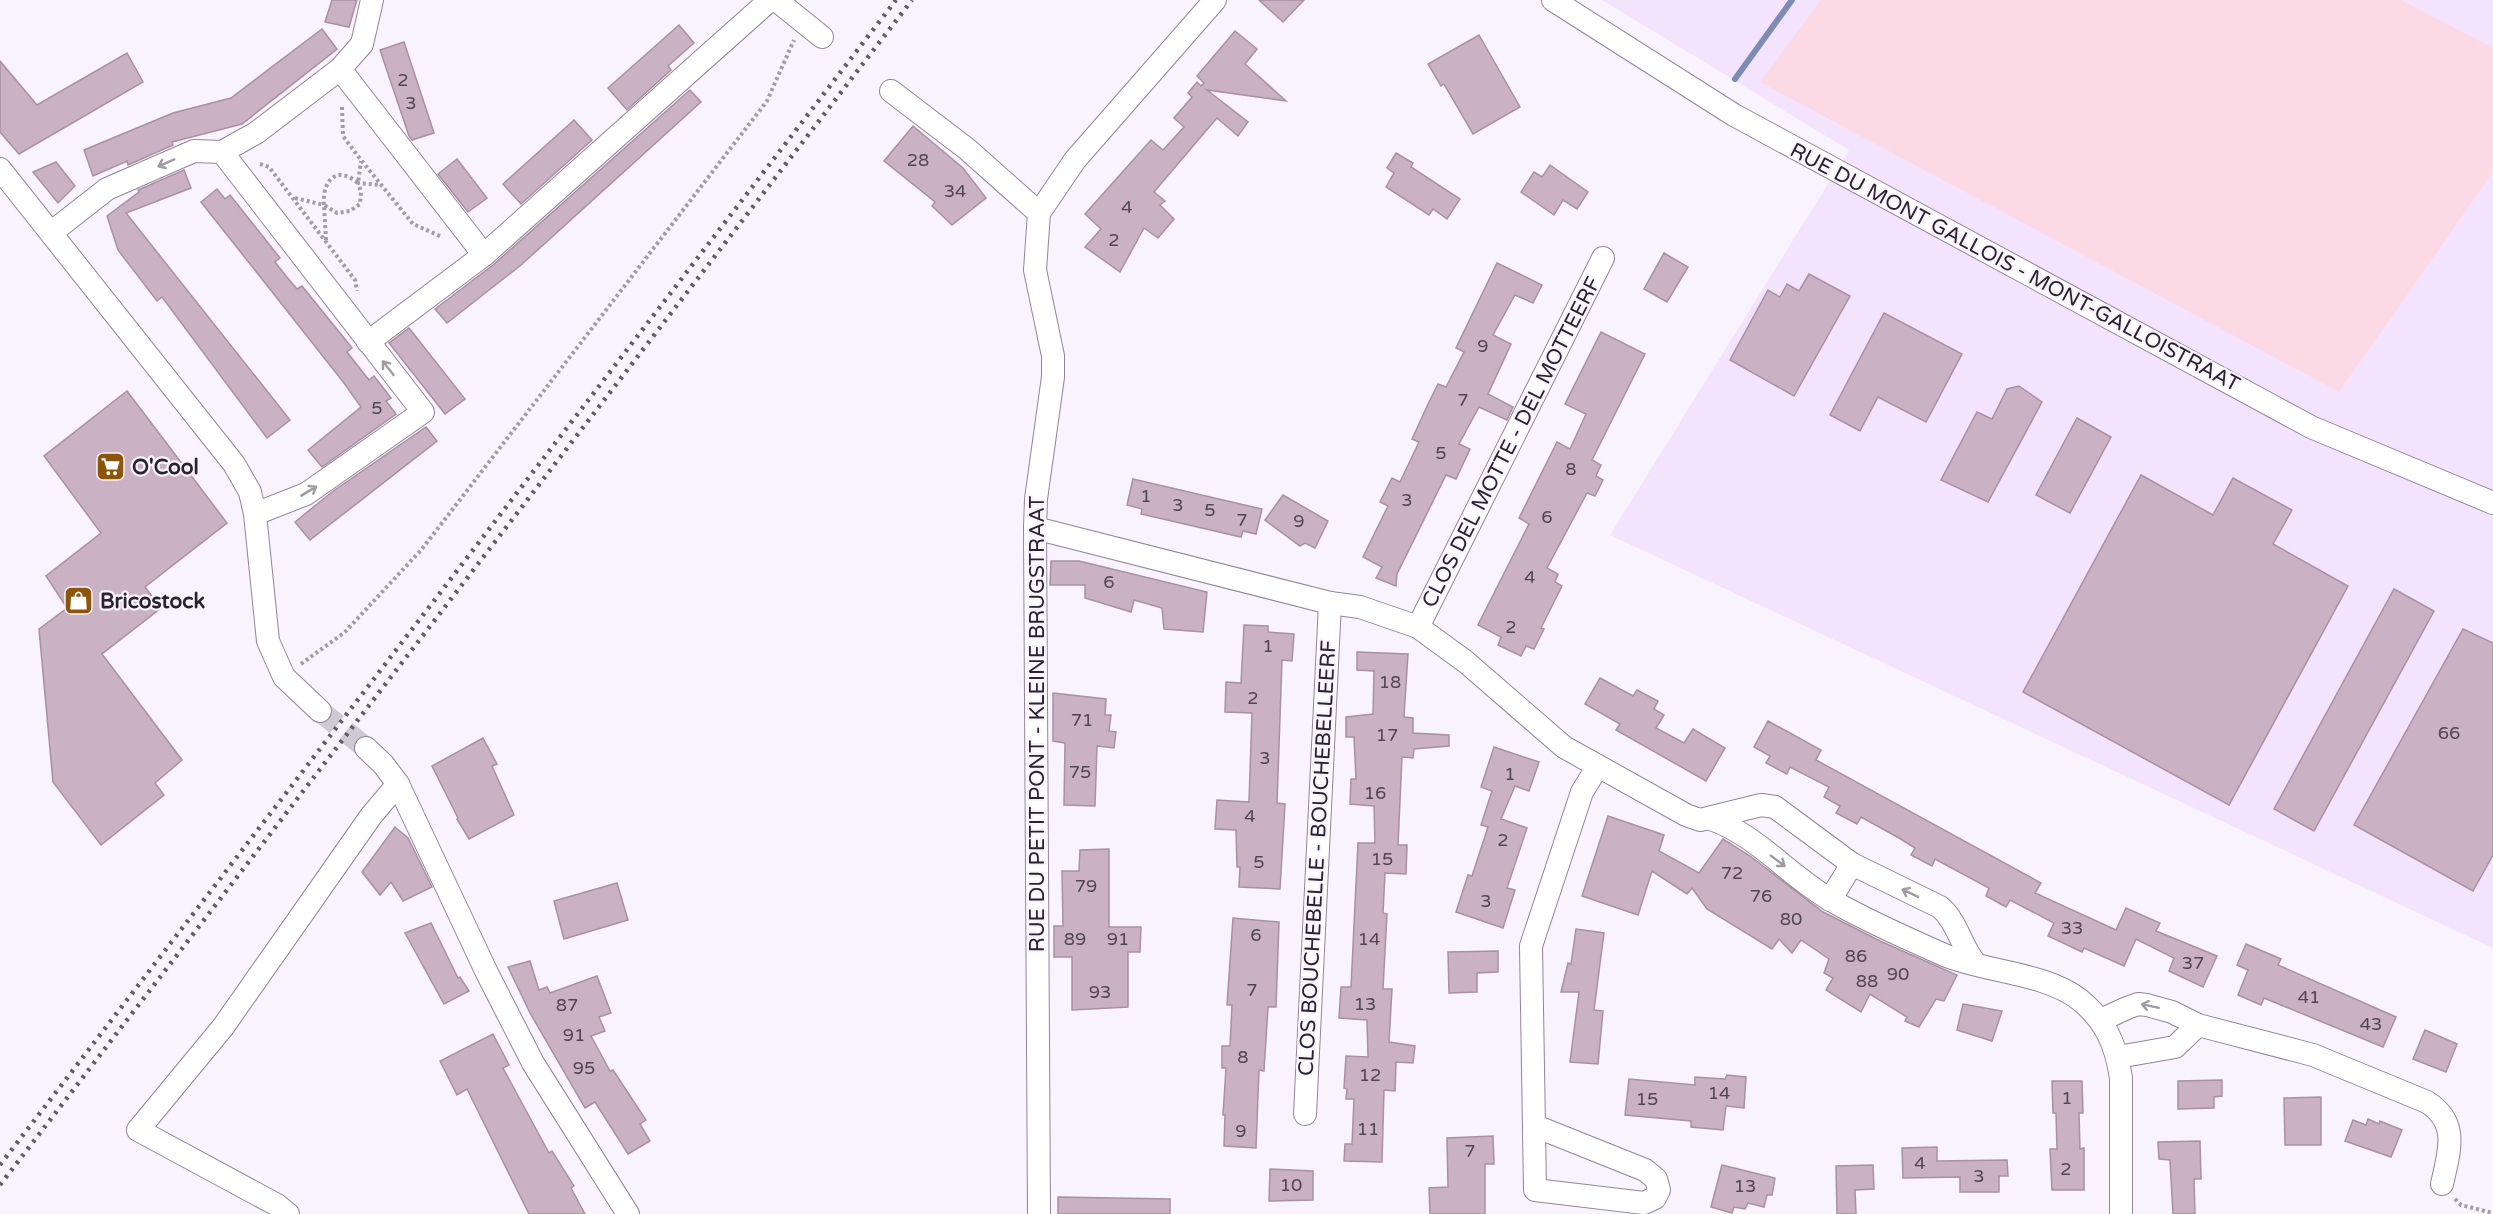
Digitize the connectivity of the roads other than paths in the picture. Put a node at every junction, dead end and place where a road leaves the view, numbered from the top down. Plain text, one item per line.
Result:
1 (372, 0) edge
2 (770, 0) edge
3 (776, 0) edge
4 (1215, 0) edge
5 (1553, 0) edge
6 (822, 37) dead end
7 (340, 69) junction
8 (891, 91) dead end
9 (222, 152) junction
10 (0, 169) edge
11 (1038, 213) junction
12 (51, 232) junction
13 (484, 255) junction
14 (1603, 258) dead end
15 (368, 342) junction
16 (2493, 504) edge
17 (255, 514) junction
18 (1035, 528) junction
19 (1330, 603) junction
20 (1418, 627) junction
21 (320, 711) tunnel mouth
22 (366, 748) tunnel mouth
23 (1598, 766) junction
24 (398, 784) junction
25 (1761, 805) junction
26 (1711, 819) junction
27 (1751, 840) junction
28 (1852, 864) junction
29 (1830, 900) junction
30 (1944, 911) junction
31 (1920, 944) junction
32 (1975, 963) junction
33 (2101, 1020) junction
34 (2198, 1025) junction
35 (2118, 1057) junction
36 (1305, 1114) dead end
37 (1535, 1126) junction
38 (2442, 1184) road end
39 (288, 1214) edge
40 (628, 1214) edge
41 (1039, 1214) edge
42 (2121, 1214) edge

1 - 7 street
2 - 13 street
3 - 6 street
4 - 11 street
5 - 16 street, RUE DU MONT GALLOIS - MONT-GALLOISTRAAT
7 - 9 street
7 - 13 street
8 - 11 street
9 -> 12 street
9 - 15 street
10 - 12 street
11 - 18 street, RUE DU PETIT PONT - KLEINE BRUGSTRAAT
12 - 17 street
13 - 15 street
14 - 20 street, CLOS DEL MOTTE - DEL MOTTEERF
17 -> 15 street
17 - 21 street
18 - 19 street
18 - 41 street, RUE DU PETIT PONT - KLEINE BRUGSTRAAT
19 - 20 street
19 - 36 street, CLOS BOUCHEBELLE - BOUCHEBELLEERF
20 - 23 street
22 - 24 street
23 - 26 street
23 - 37 street
24 - 39 street
24 - 40 street
25 - 26 street
25 - 27 street
25 - 28 street
26 - 27 street
27 -> 29 street
28 - 29 street
30 -> 28 street
29 - 31 street
30 - 31 street
30 - 32 street
31 - 32 street
32 - 33 street
34 -> 33 street
33 - 35 street
34 - 35 street
34 - 38 street
35 - 42 street
37 - 37 street

